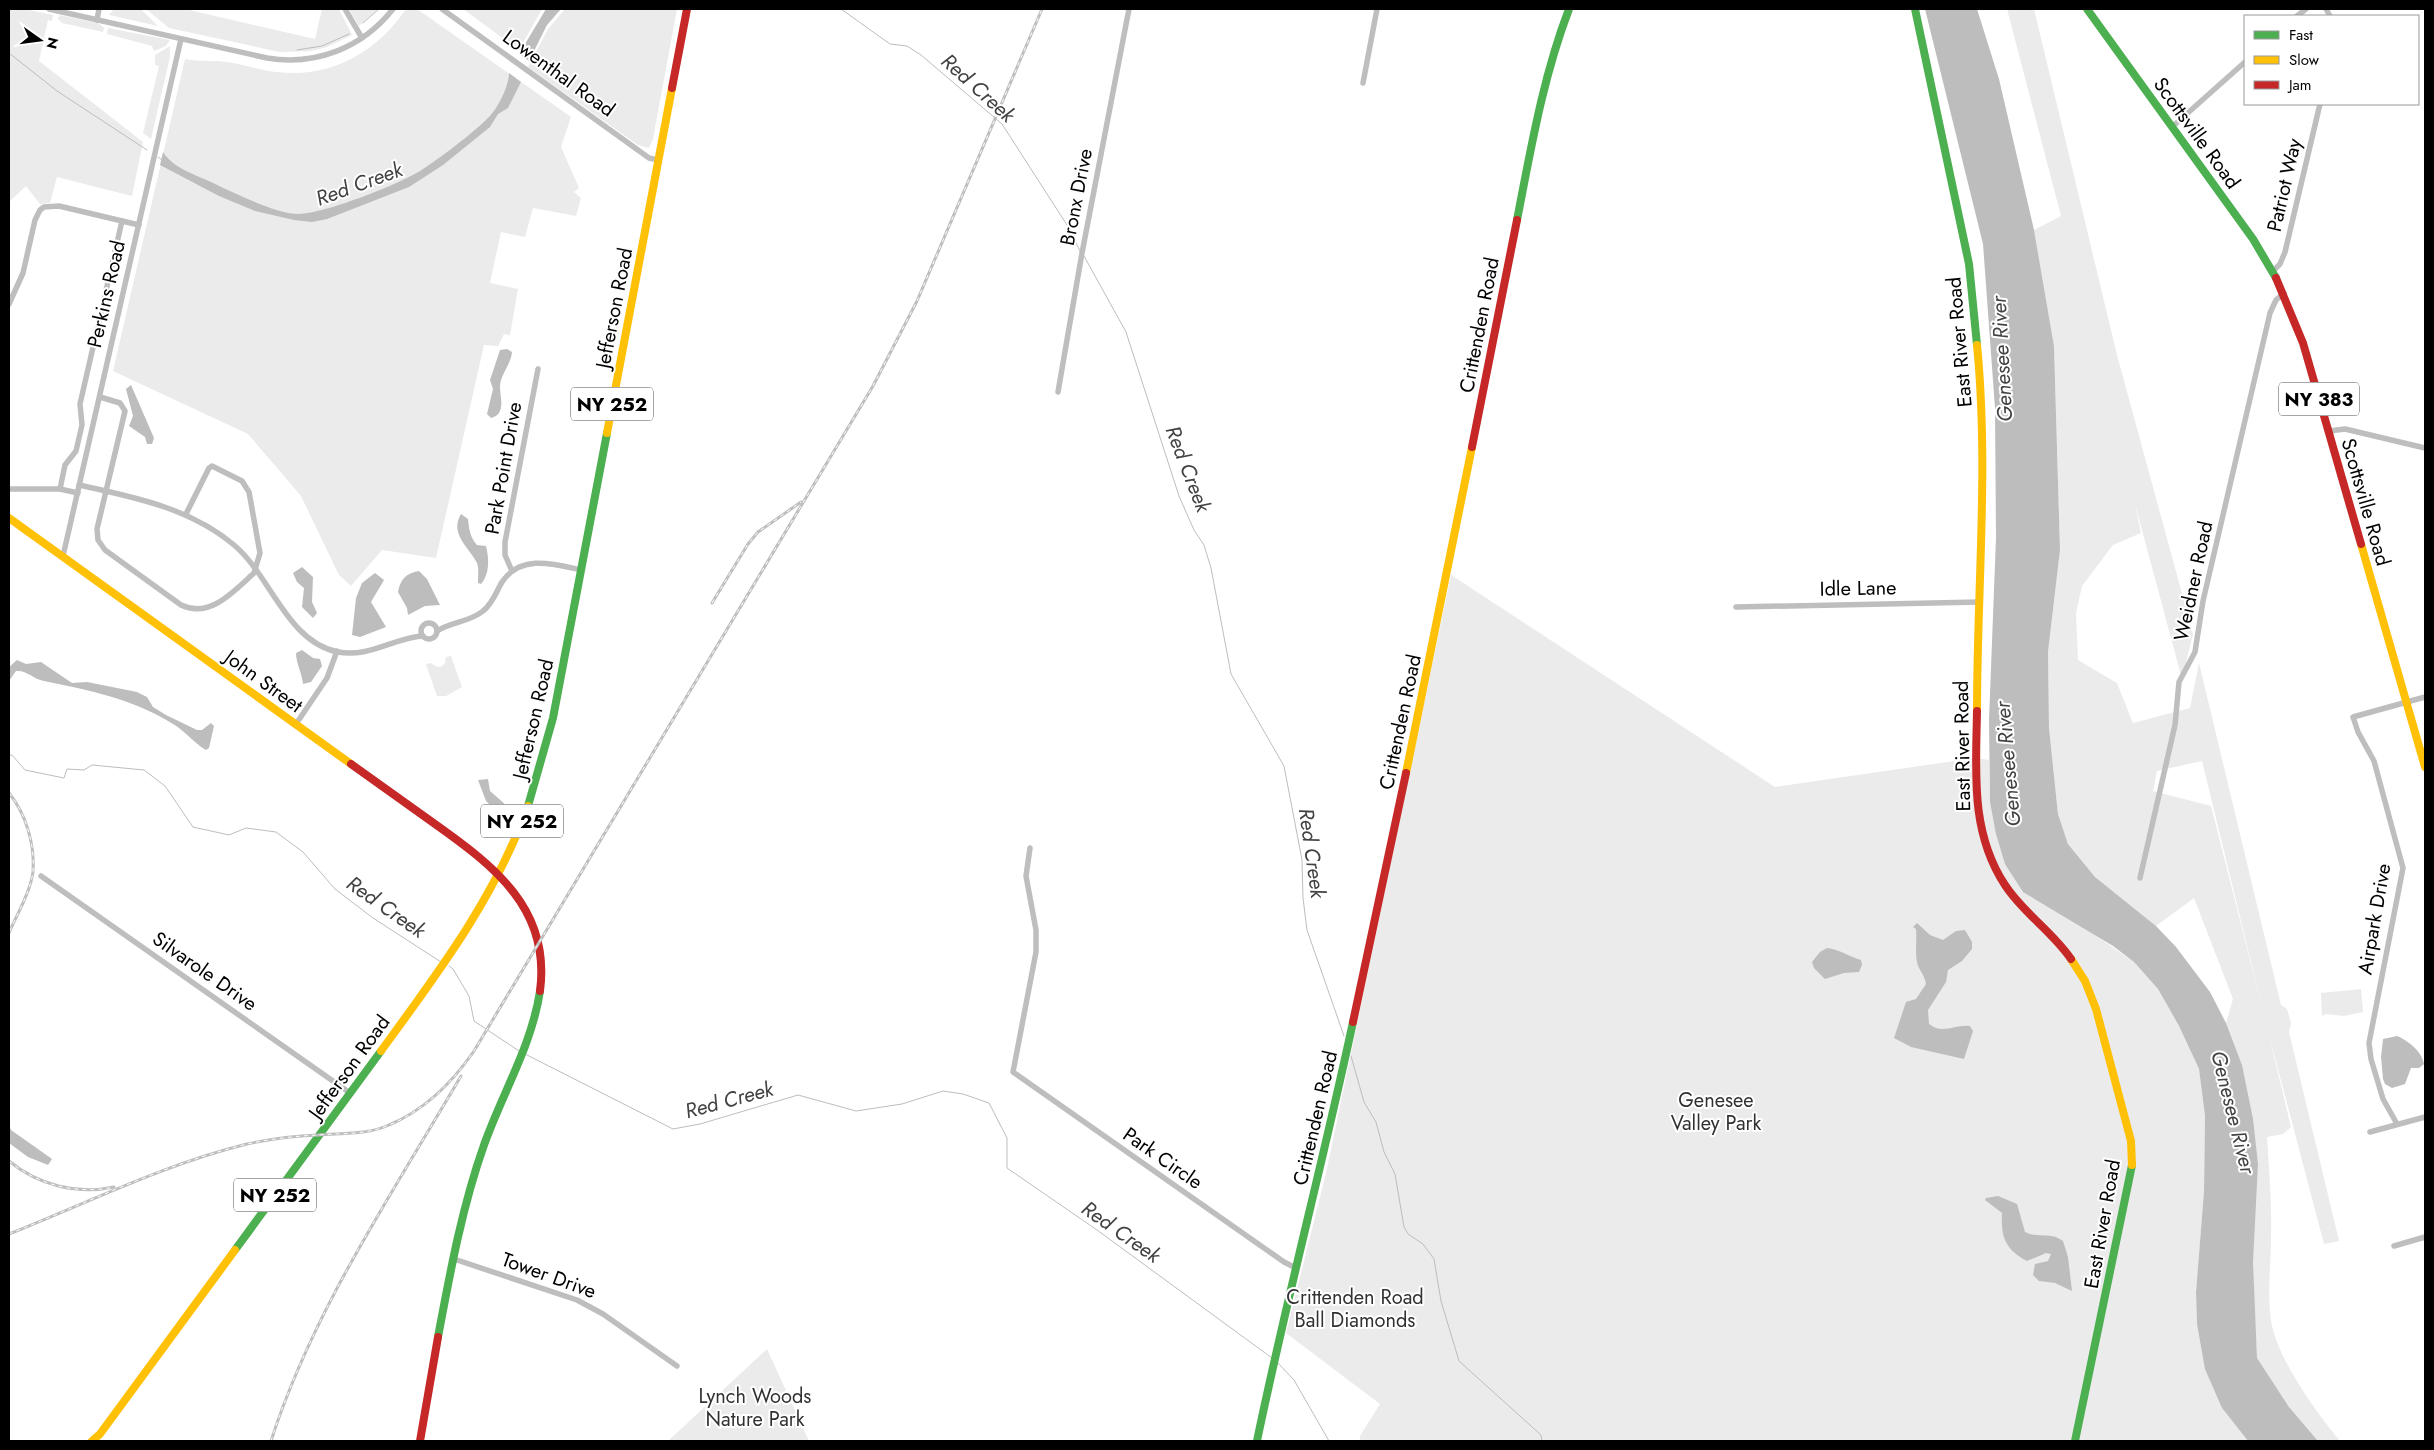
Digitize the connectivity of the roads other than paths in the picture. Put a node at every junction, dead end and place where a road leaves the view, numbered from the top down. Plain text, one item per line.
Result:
1 (48, 9) edge
2 (99, 9) edge
3 (345, 9) edge
4 (393, 9) edge
5 (442, 9) edge
6 (687, 9) edge
7 (1129, 9) edge
8 (1377, 9) edge
9 (1569, 9) edge
10 (1915, 9) edge
11 (2087, 9) edge
12 (97, 20) junction
13 (362, 38) junction
14 (181, 39) junction
15 (2244, 63) edge
16 (1363, 83) dead end
17 (2320, 105) edge
18 (2172, 127) junction
19 (658, 160) junction
20 (122, 222) junction
21 (138, 225) junction
22 (2273, 271) junction
23 (2284, 292) junction
24 (9, 304) edge
25 (538, 369) dead end
26 (1058, 392) dead end
27 (100, 396) junction
28 (2328, 431) junction
29 (2425, 448) edge
30 (79, 485) junction
31 (9, 489) edge
32 (60, 489) junction
33 (106, 491) junction
34 (78, 493) junction
35 (186, 514) junction
36 (9, 518) edge
37 (63, 556) junction
38 (256, 569) junction
39 (581, 570) junction
40 (512, 571) junction
41 (1980, 602) junction
42 (1736, 607) dead end
43 (436, 629) junction
44 (422, 634) junction
45 (336, 651) junction
46 (2425, 697) edge
47 (2406, 702) junction
48 (296, 724) junction
49 (2425, 767) edge
50 (1030, 848) dead end
51 (499, 873) junction
52 (41, 876) dead end
53 (2140, 878) dead end
54 (350, 1093) junction
55 (2425, 1117) edge
56 (2397, 1124) junction
57 (2370, 1132) dead end
58 (2425, 1237) edge
59 (2394, 1246) dead end
60 (454, 1259) junction
61 (1296, 1268) junction
62 (677, 1366) dead end
63 (99, 1438) edge
64 (92, 1441) edge
65 (420, 1441) edge
66 (1257, 1441) edge
67 (2075, 1441) edge

1 - 12 street
2 - 12 street
3 - 13 street
4 - 13 street
5 - 19 street, Lowenthal Road
6 - 19 street, Jefferson Road / NY 252
7 - 26 street, Bronx Drive
8 - 16 street
9 - 61 street, Crittenden Road
10 - 41 street, East River Road
11 - 18 street, Scottsville Road / NY 383
12 - 14 street
13 - 14 street
14 - 21 street, Perkins Road
15 - 18 street
17 - 22 street, Patriot Way
18 - 22 street, Scottsville Road / NY 383
19 - 39 street, Jefferson Road / NY 252
20 - 21 street
20 - 24 street
20 - 32 street
21 - 27 street, Perkins Road
22 - 23 street, Scottsville Road / NY 383
23 - 28 street, Scottsville Road / NY 383
23 - 53 street, Weidner Road
25 - 40 street, Park Point Drive
27 - 30 street, Perkins Road
27 - 33 street
28 - 29 street
28 - 47 street, Scottsville Road / NY 383
30 - 33 street
30 - 34 street, Perkins Road
31 - 32 street
32 - 34 street
33 - 35 street
33 - 38 street
34 - 37 street, Perkins Road
35 - 38 street
35 - 38 street
36 - 37 street, John Street
37 - 48 street, John Street
38 - 45 street
39 - 40 street
39 - 51 street, Jefferson Road / NY 252
40 - 43 street
41 - 42 street, Idle Lane
41 - 67 street, East River Road
43 - 44 street
43 - 44 street
44 - 45 street
45 - 48 street
46 - 47 street
47 - 49 street, Scottsville Road / NY 383
47 - 56 street, Airpark Drive
48 - 51 street, John Street
50 - 61 street, Park Circle
51 - 54 street, Jefferson Road / NY 252
51 - 60 street, John Street
52 - 54 street, Silvarole Drive
54 - 63 street, Jefferson Road / NY 252
55 - 56 street
56 - 57 street
58 - 59 street
60 - 62 street, Tower Drive
60 - 65 street, John Street
61 - 66 street, Crittenden Road
63 - 64 street, Jefferson Road / NY 252

